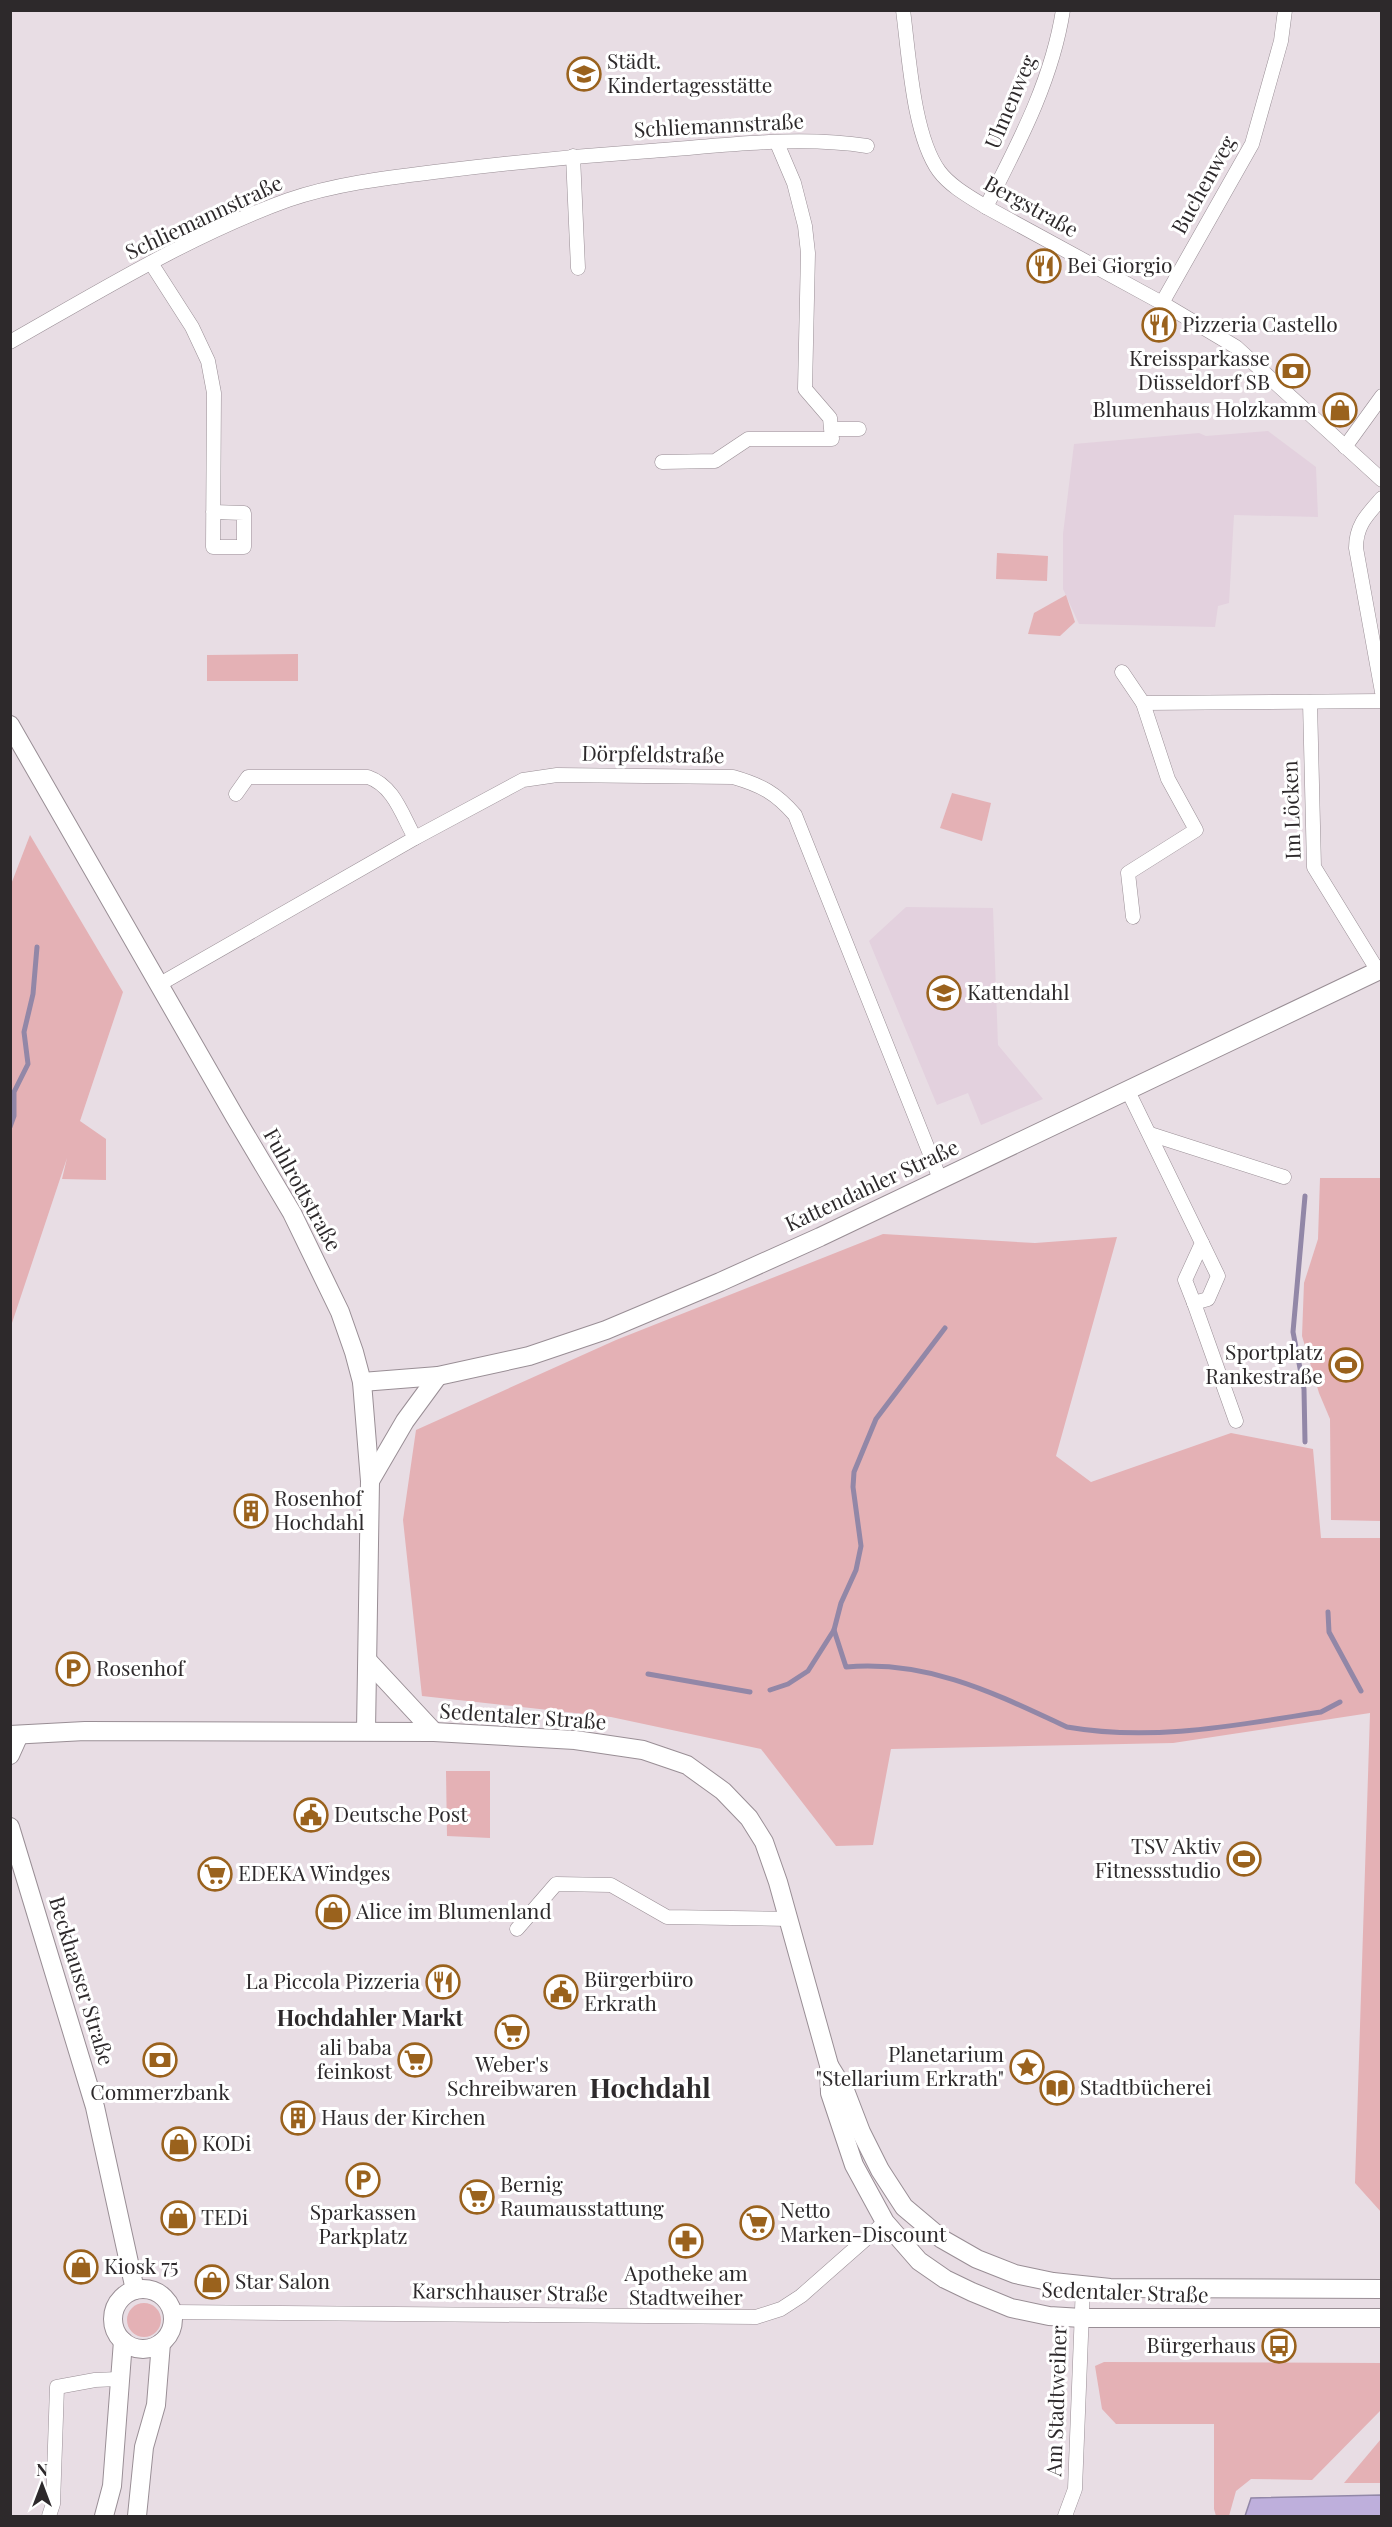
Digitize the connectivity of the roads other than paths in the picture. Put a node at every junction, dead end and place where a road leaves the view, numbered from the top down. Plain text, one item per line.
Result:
1 (903, 10) edge
2 (1063, 10) edge
3 (1285, 10) edge
4 (777, 142) junction
5 (867, 146) dead end
6 (573, 156) junction
7 (986, 207) junction
8 (152, 263) junction
9 (578, 268) dead end
10 (1162, 303) junction
11 (10, 342) edge
12 (1382, 396) edge
13 (831, 429) junction
14 (859, 429) dead end
15 (1345, 447) junction
16 (662, 462) dead end
17 (1382, 480) edge
18 (1382, 498) edge
19 (213, 512) dead end
20 (1122, 672) dead end
21 (1382, 692) edge
22 (1382, 701) edge
23 (1310, 702) junction
24 (1143, 703) junction
25 (12, 734) edge
26 (236, 794) dead end
27 (415, 838) junction
28 (1133, 917) dead end
29 (1380, 970) edge
30 (160, 984) junction
31 (1128, 1091) junction
32 (1150, 1134) junction
33 (1284, 1177) dead end
34 (940, 1179) junction
35 (1202, 1243) junction
36 (1194, 1302) junction
37 (438, 1376) junction
38 (362, 1382) junction
39 (1236, 1421) dead end
40 (370, 1481) junction
41 (368, 1661) junction
42 (366, 1731) junction
43 (434, 1732) junction
44 (15, 1735) edge
45 (10, 1755) edge
46 (10, 1827) edge
47 (789, 1919) junction
48 (517, 1929) dead end
49 (829, 2066) junction
50 (904, 2208) junction
51 (885, 2222) junction
52 (1083, 2285) junction
53 (1382, 2289) edge
54 (135, 2290) junction
55 (173, 2312) junction
56 (1082, 2318) junction
57 (1382, 2318) edge
58 (123, 2341) junction
59 (162, 2343) junction
60 (118, 2379) junction
61 (49, 2517) edge
62 (104, 2517) edge
63 (137, 2517) edge
64 (1065, 2517) edge

1 - 7 street, Bergstraße
2 - 7 street, Ulmenweg
3 - 10 street, Buchenweg
4 - 5 street, Schliemannstraße
4 - 6 street, Schliemannstraße
4 - 13 street
6 - 8 street, Schliemannstraße
6 - 9 street
7 - 10 street, Bergstraße
8 - 11 street, Schliemannstraße
8 - 19 street
10 - 15 street, Bergstraße
12 - 15 street
13 - 14 street
13 - 16 street
15 - 17 street, Bergstraße
18 - 21 street
20 - 24 street
22 - 23 street
23 - 24 street
23 - 29 street, Im Löcken
24 - 28 street
25 - 30 street, Fuhlrottstraße
26 - 27 street
27 - 30 street, Dörpfeldstraße
27 - 34 street, Dörpfeldstraße
29 - 31 street, Kattendahler Straße
30 - 38 street, Fuhlrottstraße
31 - 32 street
31 - 34 street, Kattendahler Straße
32 - 33 street
32 - 35 street
34 - 37 street, Kattendahler Straße
35 - 36 street
35 - 36 street
36 - 39 street
37 - 38 street, Kattendahler Straße
37 - 40 street
38 - 40 street, Fuhlrottstraße
40 - 41 street, Fuhlrottstraße
41 - 42 street, Fuhlrottstraße
41 - 43 street
42 - 43 street, Sedentaler Straße
42 - 44 street, Sedentaler Straße
43 - 47 street, Sedentaler Straße
44 - 45 street
46 - 54 street, Beckhauser Straße
47 - 48 street
47 - 49 street, Sedentaler Straße
49 - 50 street, Sedentaler Straße
49 - 51 street, Sedentaler Straße
50 - 51 street
50 - 52 street, Sedentaler Straße
51 - 55 street, Karschhauser Straße
51 - 56 street, Sedentaler Straße
52 - 53 street, Sedentaler Straße
52 - 56 street, Am Stadtweiher
54 - 55 street
54 - 58 street
55 - 59 street
56 - 57 street, Sedentaler Straße
56 - 64 street, Am Stadtweiher
58 - 59 street
58 - 60 street
59 - 63 street
60 - 61 street
60 - 62 street

